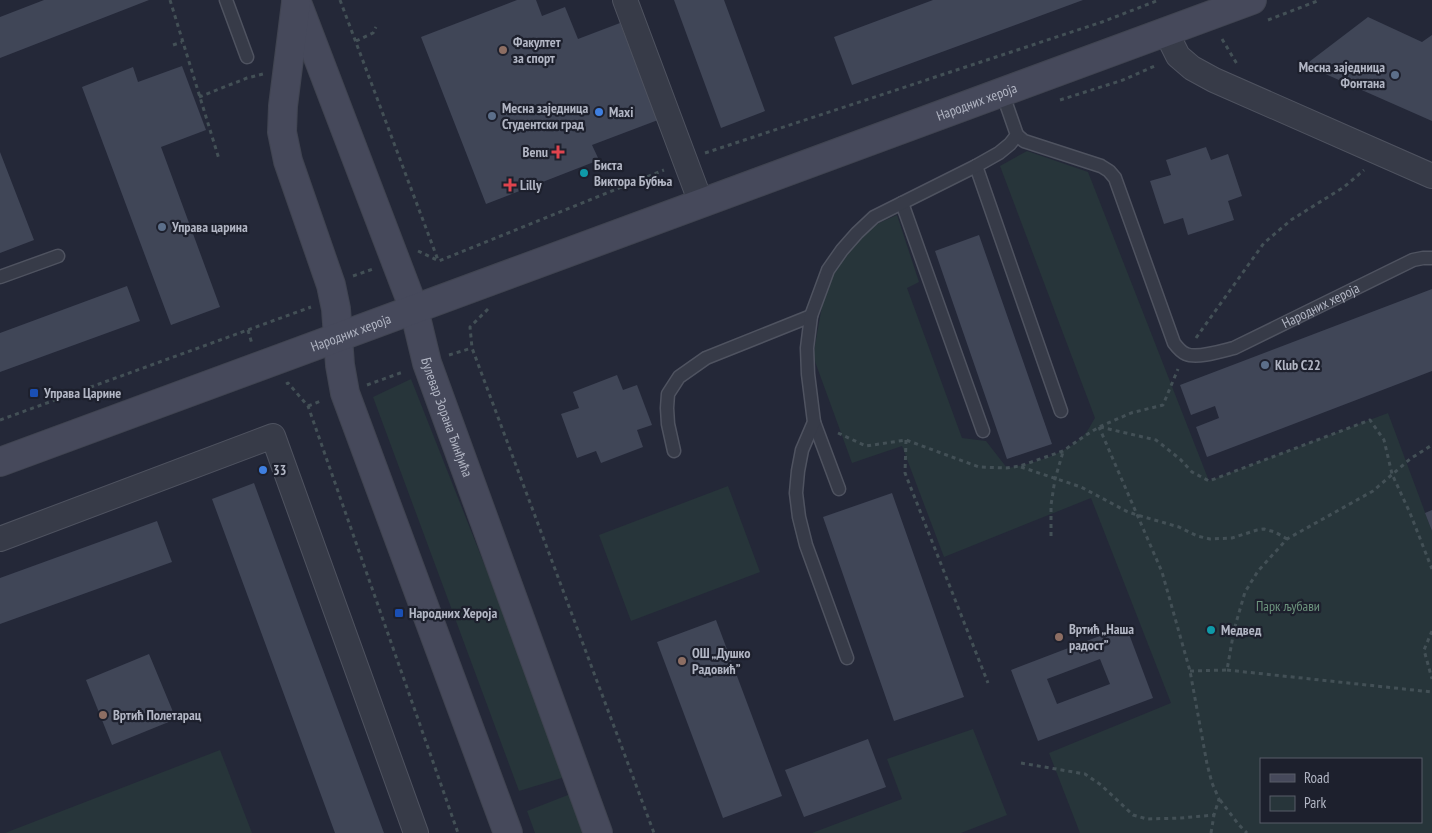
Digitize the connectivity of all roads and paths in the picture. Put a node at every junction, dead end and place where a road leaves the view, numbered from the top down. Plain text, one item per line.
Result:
1 (170, 0) edge
2 (226, 0) edge
3 (340, 0) edge
4 (625, 0) edge
5 (1159, 0) edge
6 (1252, 0) edge
7 (296, 1) edge
8 (376, 27) dead end
9 (1166, 32) junction
10 (356, 41) junction
11 (182, 42) junction
12 (173, 45) dead end
13 (247, 57) dead end
14 (265, 73) dead end
15 (1002, 92) junction
16 (200, 97) junction
17 (1018, 134) junction
18 (1382, 154) junction
19 (219, 159) dead end
20 (685, 162) junction
21 (976, 166) junction
22 (1432, 176) edge
23 (701, 203) junction
24 (902, 203) junction
25 (58, 256) dead end
26 (1432, 258) edge
27 (0, 277) edge
28 (314, 299) dead end
29 (414, 309) junction
30 (811, 316) junction
31 (337, 337) junction
32 (1183, 353) junction
33 (427, 363) junction
34 (288, 383) dead end
35 (346, 393) junction
36 (308, 406) junction
37 (1061, 411) dead end
38 (0, 420) edge
39 (814, 422) junction
40 (1100, 427) junction
41 (982, 431) dead end
42 (906, 440) junction
43 (1432, 446) edge
44 (674, 451) dead end
45 (1063, 451) junction
46 (0, 462) edge
47 (1020, 466) junction
48 (1392, 474) junction
49 (1055, 479) junction
50 (839, 489) dead end
51 (1137, 515) junction
52 (1051, 536) dead end
53 (0, 538) edge
54 (1287, 539) junction
55 (1432, 569) edge
56 (1432, 631) edge
57 (847, 658) dead end
58 (1227, 670) junction
59 (1190, 671) junction
60 (1432, 679) edge
61 (988, 683) dead end
62 (1432, 692) edge
63 (1021, 763) dead end
64 (1220, 799) junction
65 (1214, 815) junction
66 (416, 833) edge
67 (458, 833) edge
68 (508, 833) edge
69 (598, 833) edge
70 (654, 833) edge
71 (1211, 833) edge
72 (1247, 833) edge

1 - 11 path
2 - 13 lane
3 - 10 path
4 - 20 street
5 - 20 path
6 - 9 street, Народних хероја
7 - 29 street, Булевар Зорана Ђинђића
7 - 31 street, Булевар Зорана Ђинђића
8 - 10 path
9 - 15 street, Народних хероја
9 - 18 street
10 - 20 path
11 - 12 path
11 - 16 path
14 - 16 path
15 - 17 lane
15 - 23 street, Народних хероја
16 - 19 path
17 - 21 lane
17 - 32 lane
18 - 22 street
18 - 32 path
20 - 23 street
21 - 24 lane
21 - 37 lane
23 - 29 street, Народних хероја
24 - 30 lane
24 - 41 lane
25 - 27 lane
26 - 32 lane, Народних хероја
28 - 38 path
29 - 31 street, Народних хероја
29 - 33 street, Булевар Зорана Ђинђића
30 - 39 lane
30 - 44 lane
31 - 35 street, Булевар Зорана Ђинђића
31 - 46 street, Народних хероја
32 - 40 path
33 - 35 path
33 - 69 street, Булевар Зорана Ђинђића
33 - 70 path
34 - 36 path
35 - 36 path
35 - 68 street, Булевар Зорана Ђинђића
36 - 67 path
39 - 42 path
39 - 50 lane
39 - 57 lane
40 - 45 path
40 - 48 path
40 - 51 path
42 - 47 path
42 - 61 path
43 - 48 path
45 - 47 path
45 - 49 path
47 - 49 path
48 - 54 path
48 - 55 path
49 - 51 path
49 - 52 path
51 - 54 path
51 - 59 path
53 - 66 street
54 - 58 path
56 - 60 path
58 - 59 path
58 - 62 path
59 - 64 path
63 - 65 path
64 - 65 path
64 - 72 path
65 - 71 path

